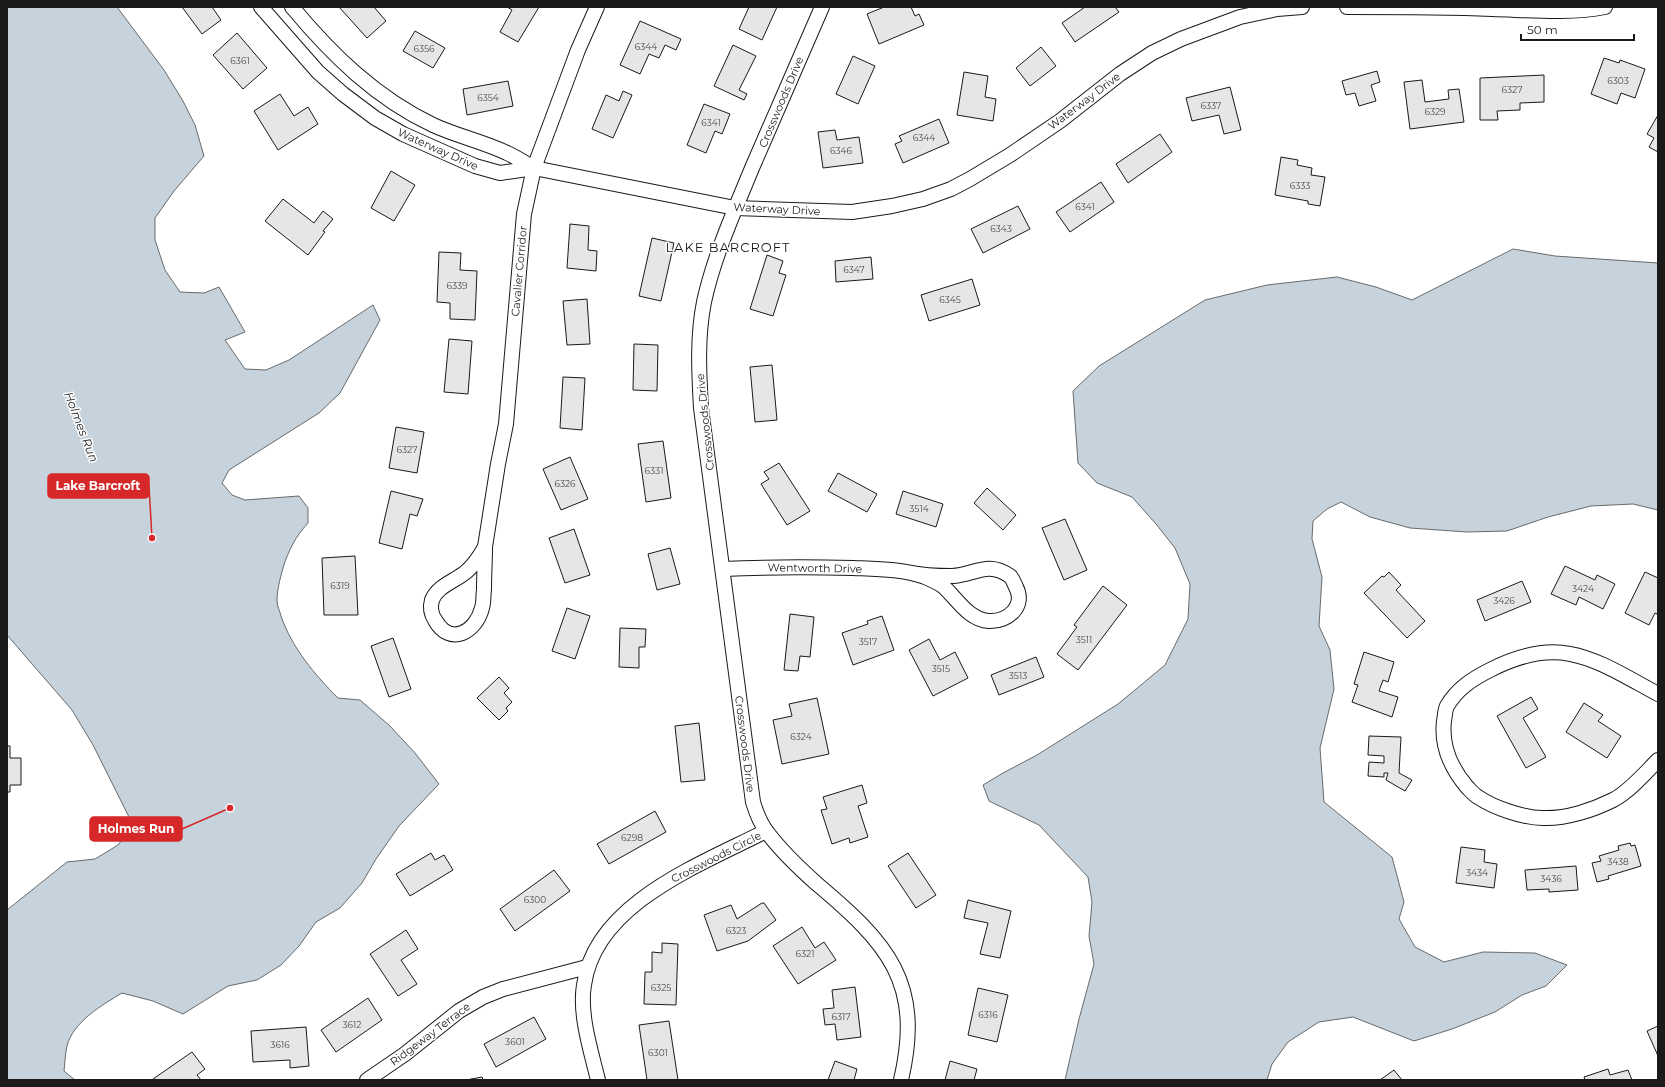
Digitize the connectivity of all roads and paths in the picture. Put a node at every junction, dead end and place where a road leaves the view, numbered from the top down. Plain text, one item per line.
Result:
1 (261, 7) edge
2 (292, 7) edge
3 (597, 7) edge
4 (822, 7) edge
5 (1302, 7) edge
6 (1347, 7) edge
7 (1605, 7) edge
8 (1490, 8) edge
9 (534, 168) junction
10 (735, 208) junction
11 (485, 547) junction
12 (723, 569) junction
13 (907, 572) junction
14 (1658, 694) edge
15 (1658, 760) edge
16 (766, 832) junction
17 (587, 967) junction
18 (367, 1080) edge
19 (598, 1080) edge
20 (901, 1080) edge

1 - 9 street, Waterway Drive
2 - 9 street
3 - 9 street, Cavalier Corridor
4 - 10 street, Crosswoods Drive
5 - 10 street, Waterway Drive
6 - 8 street
7 - 8 street
9 - 10 street, Waterway Drive
9 - 11 street, Cavalier Corridor
10 - 12 street, Crosswoods Drive
11 - 11 street, Cavalier Corridor
12 - 13 street, Wentworth Drive
12 - 16 street, Crosswoods Drive
13 - 13 street, Wentworth Drive
14 - 15 street
16 - 17 street, Crosswoods Circle
16 - 20 street, Crosswoods Circle
17 - 18 street, Ridgeway Terrace
17 - 19 street, Crosswoods Circle

